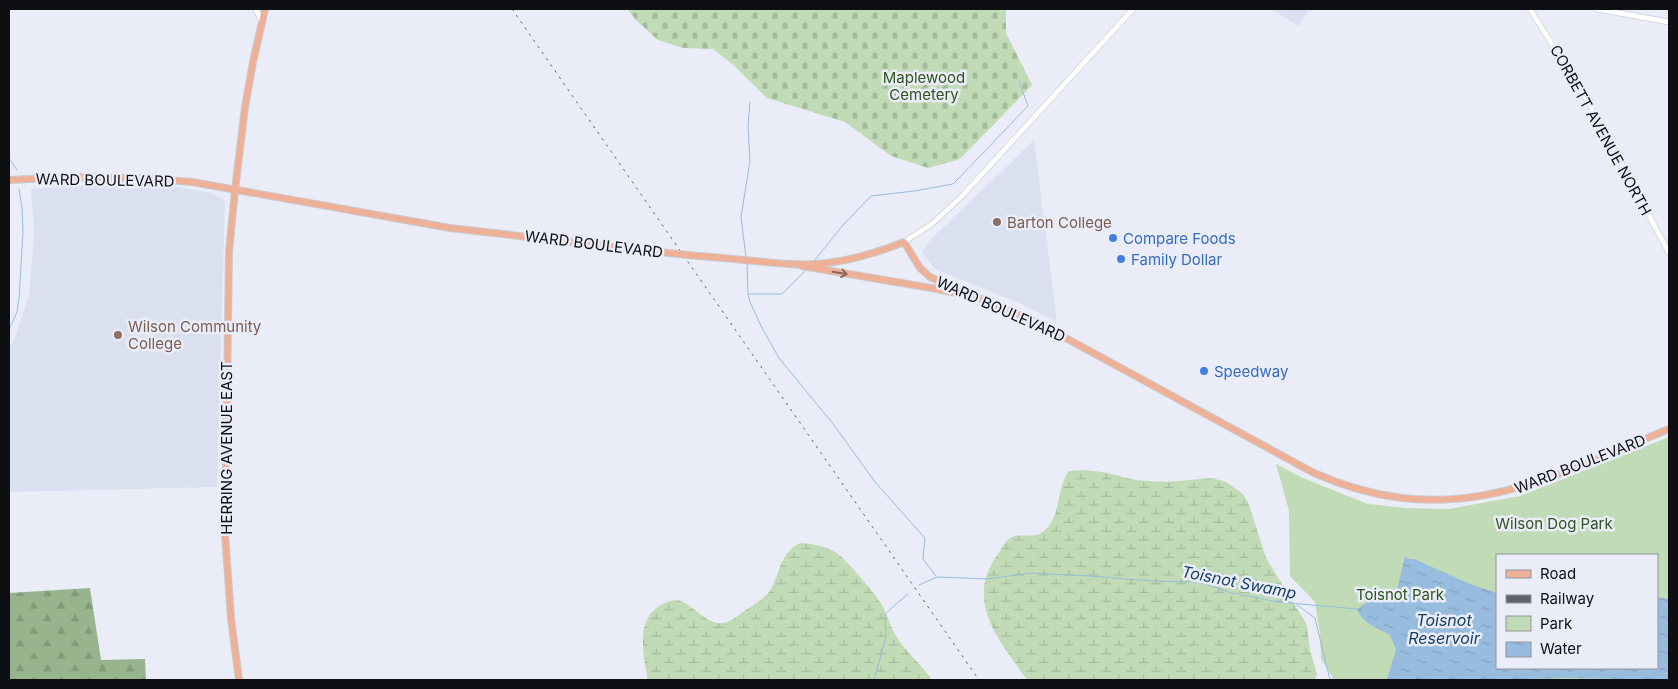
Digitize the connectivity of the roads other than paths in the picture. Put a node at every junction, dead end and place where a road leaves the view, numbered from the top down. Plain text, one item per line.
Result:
1 (256, 9) edge
2 (265, 9) edge
3 (1133, 9) edge
4 (1530, 9) edge
5 (1596, 9) edge
6 (262, 22) junction
7 (1669, 22) edge
8 (9, 180) edge
9 (235, 190) junction
10 (904, 242) junction
11 (1669, 253) edge
12 (792, 264) junction
13 (988, 300) junction
14 (1669, 429) edge
15 (239, 680) edge

1 - 6 street
2 - 6 main road, HERRING AVENUE EAST
3 - 10 street
4 - 11 street, CORBETT AVENUE NORTH
5 - 7 street
6 - 9 main road, HERRING AVENUE EAST
8 - 9 main road, WARD BOULEVARD
9 - 12 main road, WARD BOULEVARD, bridge
9 - 15 main road, HERRING AVENUE EAST
10 - 12 main road, WARD BOULEVARD
10 - 13 main road, WARD BOULEVARD
12 -> 13 main road
13 - 14 main road, WARD BOULEVARD

